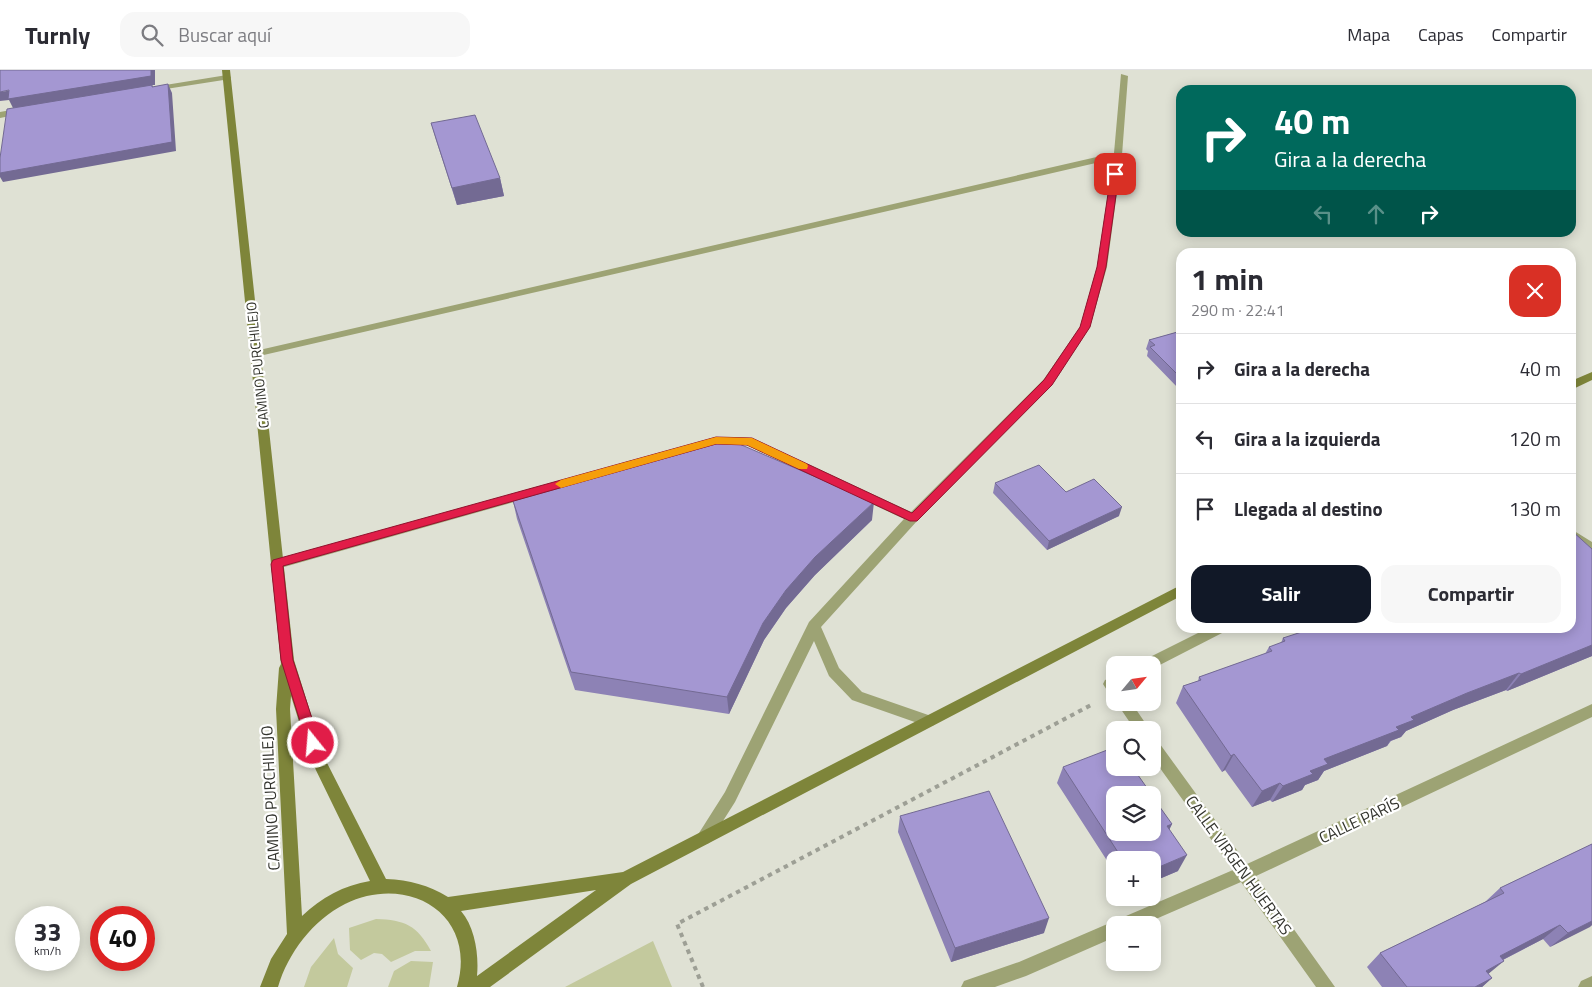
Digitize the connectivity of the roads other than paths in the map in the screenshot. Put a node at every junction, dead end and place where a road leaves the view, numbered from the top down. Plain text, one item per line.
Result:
1 (227, 73) edge
2 (1124, 76) dead end
3 (143, 91) edge
4 (29, 110) edge
5 (0, 115) edge
6 (1118, 155) junction
7 (256, 354) junction
8 (1592, 376) edge
9 (1576, 384) edge
10 (914, 518) junction
11 (1576, 537) edge
12 (1592, 548) edge
13 (277, 564) junction
14 (1176, 593) edge
15 (814, 626) junction
16 (1209, 633) edge
17 (1161, 658) edge
18 (287, 660) junction
19 (1592, 710) edge
20 (929, 721) junction
21 (1161, 756) edge
22 (704, 838) junction
23 (1245, 873) junction
24 (625, 879) junction
25 (381, 886) junction
26 (447, 905) junction
27 (1144, 916) edge
28 (1106, 933) edge
29 (296, 934) junction
30 (1592, 984) edge
31 (268, 986) edge
32 (466, 987) edge
33 (476, 987) edge
34 (970, 987) edge
35 (1326, 987) edge
36 (1587, 987) edge

1 - 3 street
1 - 7 street, CAMINO PURCHILEJO
2 - 6 street
4 - 5 street
6 - 7 street
6 - 10 street
7 - 13 street, CAMINO PURCHILEJO
8 - 9 street
10 - 13 street
10 - 15 street
11 - 12 street
13 - 18 street, CAMINO PURCHILEJO
14 - 20 street
15 - 20 street
15 - 22 street
16 - 17 street
18 - 25 street, CAMINO PURCHILEJO
18 - 29 street, CAMINO PURCHILEJO
19 - 23 street, CALLE PARÍS
20 - 22 street
21 - 23 street, CALLE VIRGEN HUERTAS
22 - 24 street
23 - 27 street, CALLE PARÍS
23 - 35 street, CALLE VIRGEN HUERTAS
24 - 26 street
24 - 33 street
25 - 26 street
25 - 29 street
26 - 32 street
28 - 34 street
29 - 31 street
30 - 36 street

